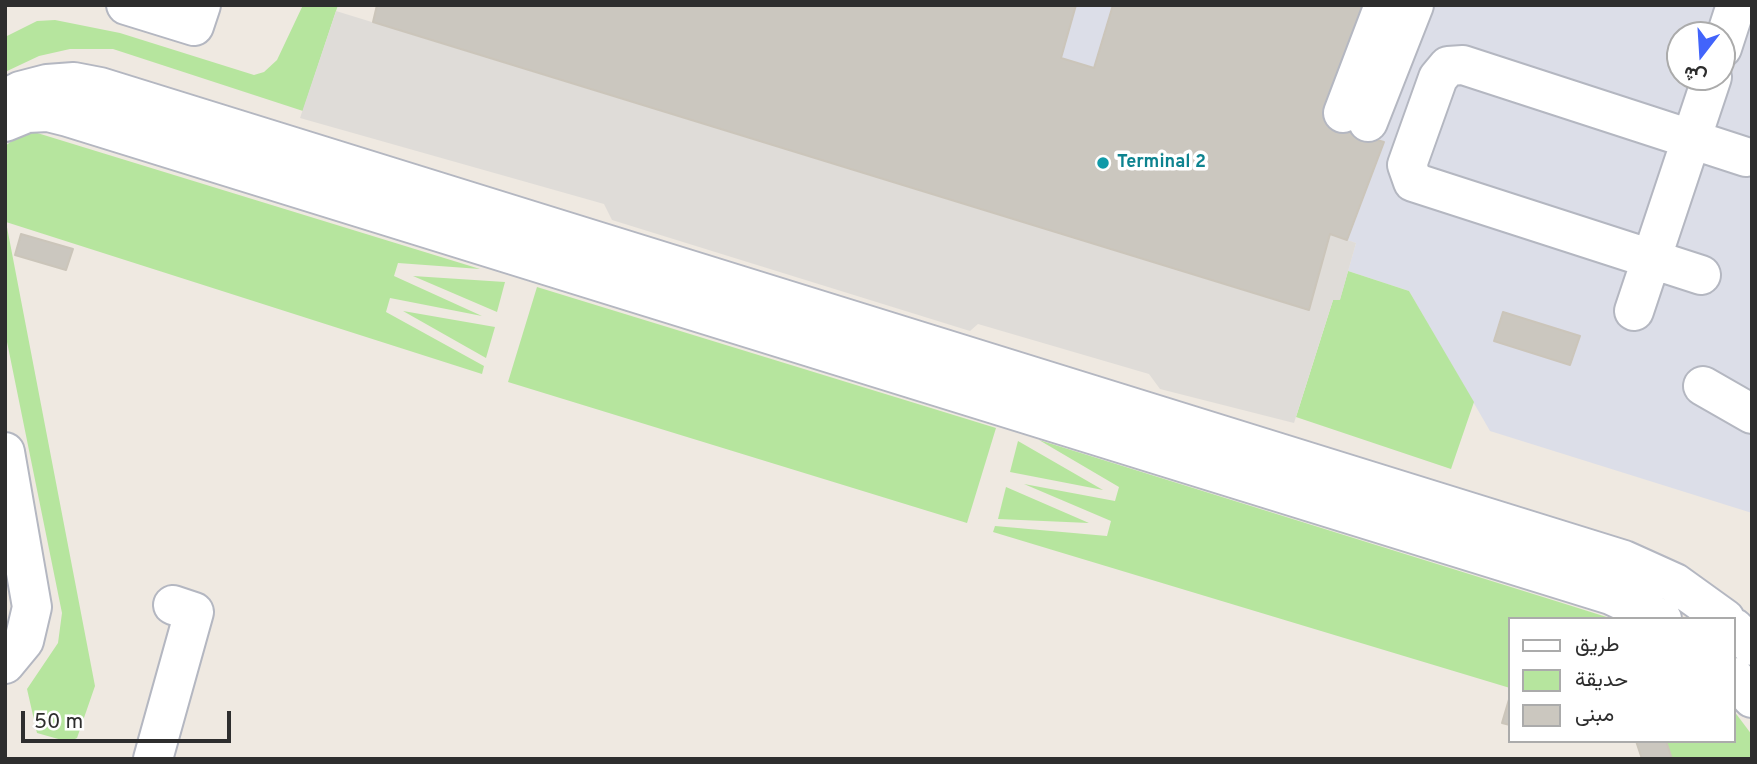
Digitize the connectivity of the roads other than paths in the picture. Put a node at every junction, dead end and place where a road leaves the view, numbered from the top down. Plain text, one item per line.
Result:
1 (126, 5) edge
2 (201, 5) edge
3 (1384, 5) edge
4 (1414, 5) edge
5 (1707, 91) edge
6 (5, 99) edge
7 (5, 122) edge
8 (1692, 138) junction
9 (1746, 157) dead end
10 (1652, 259) junction
11 (1701, 275) dead end
12 (1634, 311) dead end
13 (1703, 386) dead end
14 (1752, 414) edge
15 (5, 452) edge
16 (5, 535) edge
17 (184, 608) dead end
18 (1657, 617) edge
19 (1722, 617) edge
20 (1736, 630) edge
21 (5, 642) edge
22 (1752, 646) edge
23 (5, 664) edge
24 (1736, 679) edge
25 (1752, 698) edge
26 (153, 759) edge

1 - 2 street
3 - 4 street
5 - 8 street
6 - 19 street
7 - 18 street
8 - 9 street
8 - 10 street
8 - 10 street
10 - 11 street
10 - 12 street
13 - 14 street
15 - 23 street
16 - 21 street
17 - 26 street
20 - 22 street
24 - 25 street

